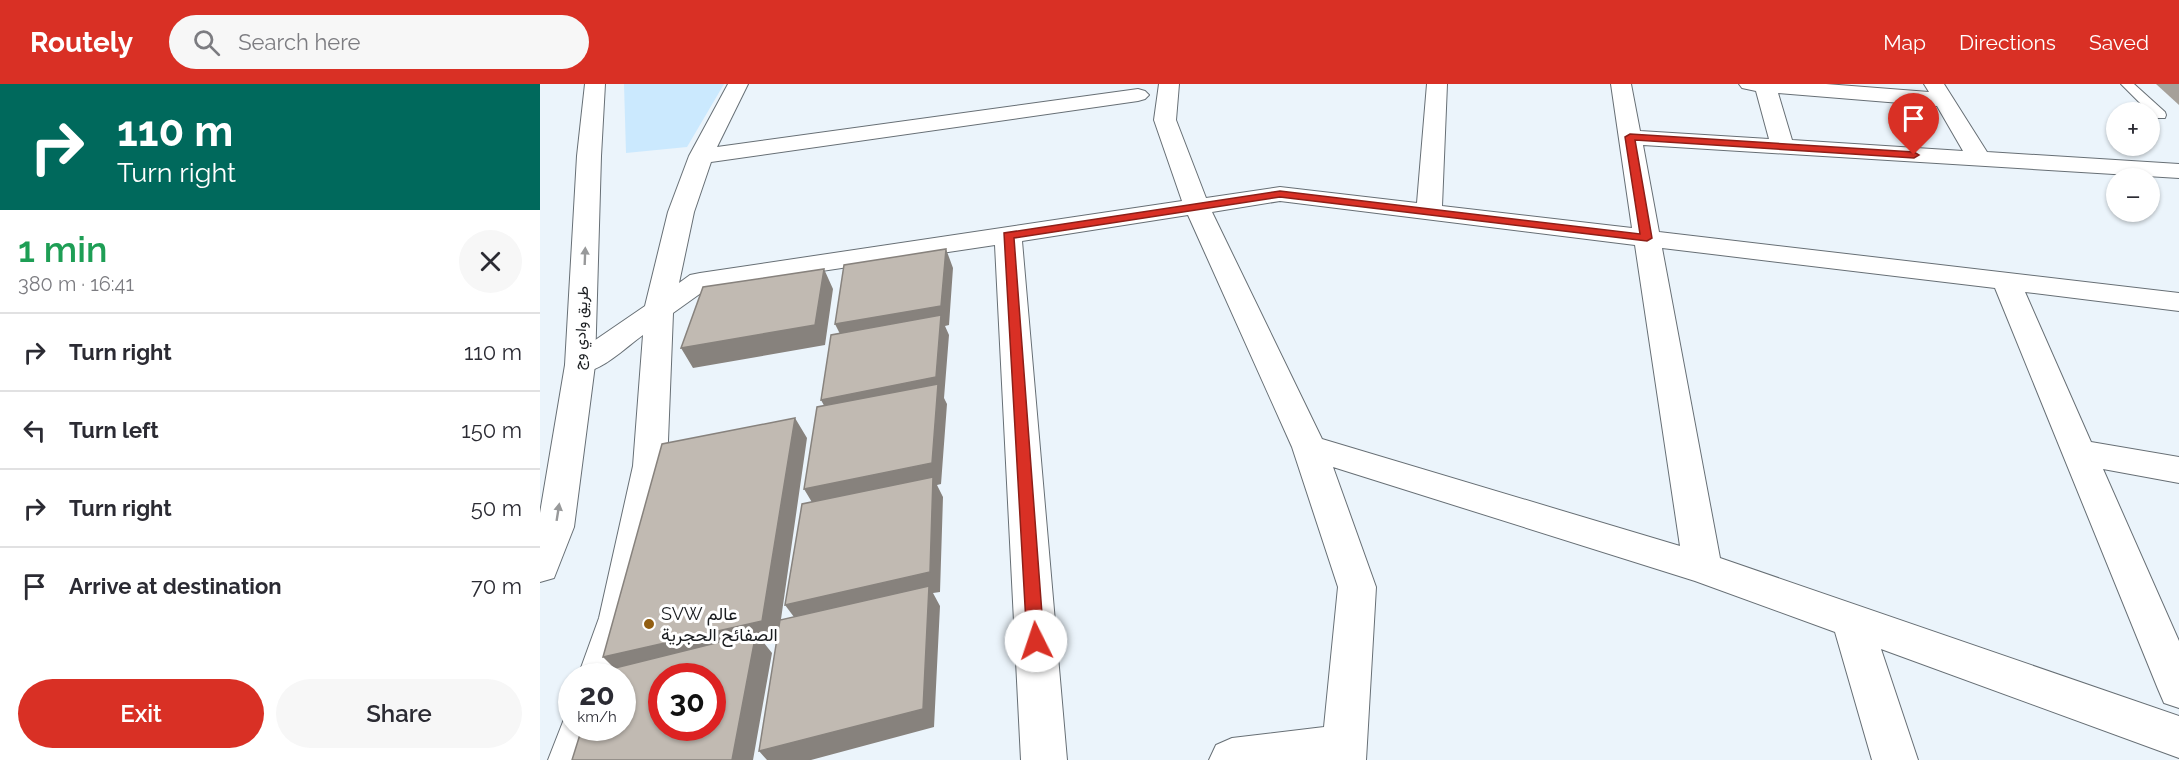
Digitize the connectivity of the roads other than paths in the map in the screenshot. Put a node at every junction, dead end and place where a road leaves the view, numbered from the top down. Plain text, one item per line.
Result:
1 (596, 84) edge
2 (738, 84) edge
3 (1169, 84) edge
4 (1437, 84) edge
5 (1621, 84) edge
6 (1760, 84) edge
7 (2127, 84) edge
8 (1132, 89) edge
9 (1939, 92) edge
10 (2146, 102) edge
11 (1166, 120) junction
12 (1630, 137) junction
13 (1783, 147) junction
14 (701, 156) junction
15 (1980, 159) junction
16 (2179, 171) edge
17 (1196, 205) junction
18 (1429, 212) junction
19 (1008, 236) junction
20 (1647, 238) junction
21 (2006, 281) junction
22 (2179, 302) edge
23 (658, 308) junction
24 (580, 365) junction
25 (1309, 447) junction
26 (2079, 452) junction
27 (2179, 470) edge
28 (540, 567) edge
29 (1703, 568) junction
30 (1852, 621) junction
31 (603, 663) edge
32 (2179, 689) edge
33 (2179, 737) edge
34 (578, 741) edge
35 (1343, 752) edge
36 (571, 760) edge
37 (1044, 760) edge
38 (1232, 760) edge
39 (1895, 760) edge

24 -> 1 street, طريق وادي وج
2 - 14 street
3 - 11 street
4 - 18 street
5 - 12 street
6 - 9 street
6 - 13 street
7 - 10 lane
8 - 11 street
8 - 14 street
9 - 15 street
11 - 17 street
12 - 13 street
12 - 20 street
13 - 15 street
14 - 23 street
15 - 16 street
17 - 18 street
17 - 19 street
17 - 25 street
18 - 20 street
19 - 23 street
19 - 37 street
20 - 21 street
20 - 29 street
21 - 22 street
21 - 26 street
23 - 24 street
23 - 31 street
28 -> 24 street, طريق وادي وج
25 - 29 street
25 - 35 street
26 - 27 street
26 - 32 street
29 - 30 street
30 - 33 street
30 - 39 street
34 - 36 street
35 - 38 street

